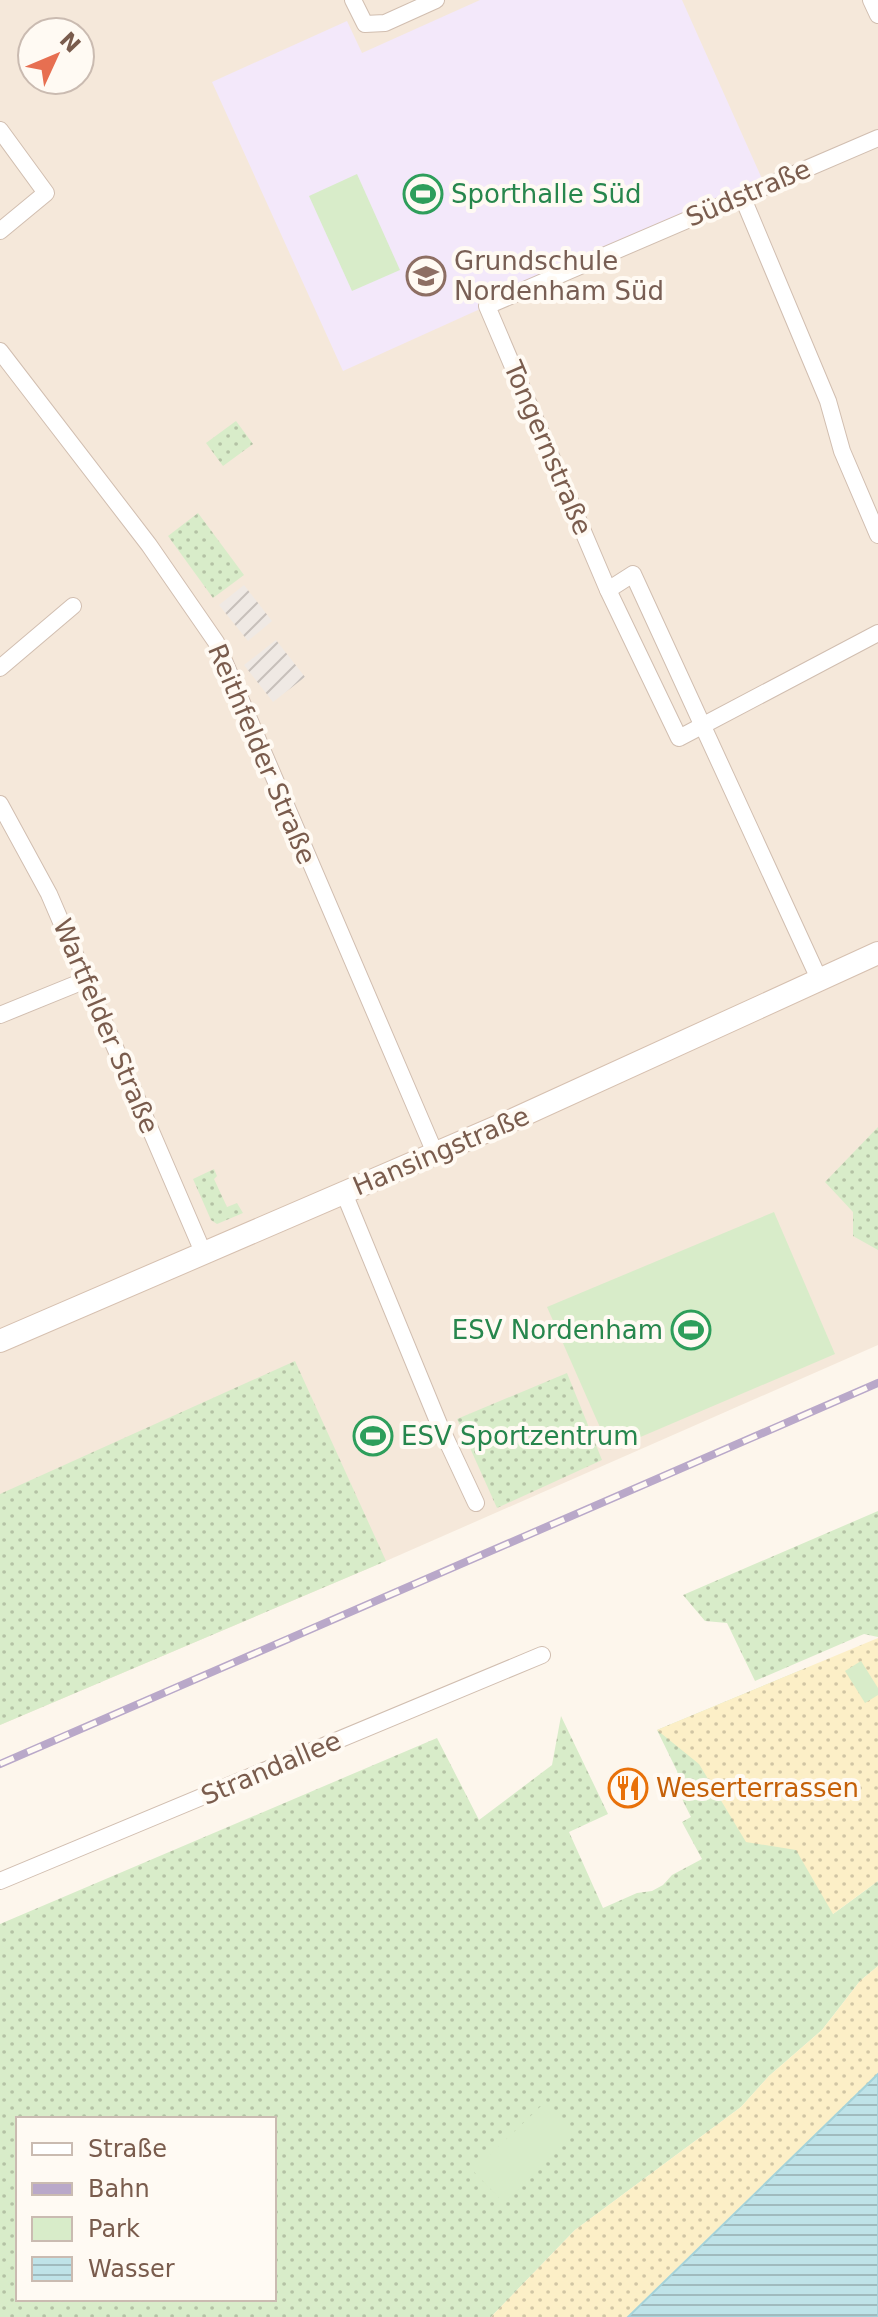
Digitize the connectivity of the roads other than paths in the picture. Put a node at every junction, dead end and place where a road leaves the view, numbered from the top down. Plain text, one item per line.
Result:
1 (353, 0) edge
2 (436, 0) edge
3 (871, 0) edge
4 (878, 15) edge
5 (0, 130) edge
6 (878, 138) edge
7 (742, 196) junction
8 (0, 231) edge
9 (487, 306) joint
10 (0, 351) edge
11 (878, 535) edge
12 (608, 590) junction
13 (73, 606) dead end
14 (878, 633) edge
15 (0, 668) edge
16 (703, 724) junction
17 (0, 804) edge
18 (878, 953) edge
19 (819, 979) junction
20 (86, 980) junction
21 (0, 1015) edge
22 (435, 1153) junction
23 (344, 1193) junction
24 (203, 1252) junction
25 (0, 1341) edge
26 (476, 1503) dead end
27 (542, 1655) dead end
28 (0, 1881) edge

1 - 2 street
3 - 4 street
5 - 8 street
6 - 7 street, Südstraße
7 - 9 street, Südstraße
7 - 11 street
9 - 12 street, Tongernstraße
10 - 22 street, Reithfelder Straße
12 - 16 street, Tongernstraße
12 - 16 street
13 - 15 street
14 - 16 street
16 - 19 street
17 - 20 street, Wartfelder Straße
18 - 19 street, Hansingstraße
19 - 22 street, Hansingstraße
20 - 21 street
20 - 24 street, Wartfelder Straße
22 - 23 street, Hansingstraße
23 - 24 street, Hansingstraße
23 - 26 street
24 - 25 street, Hansingstraße
27 - 28 street, Strandallee

